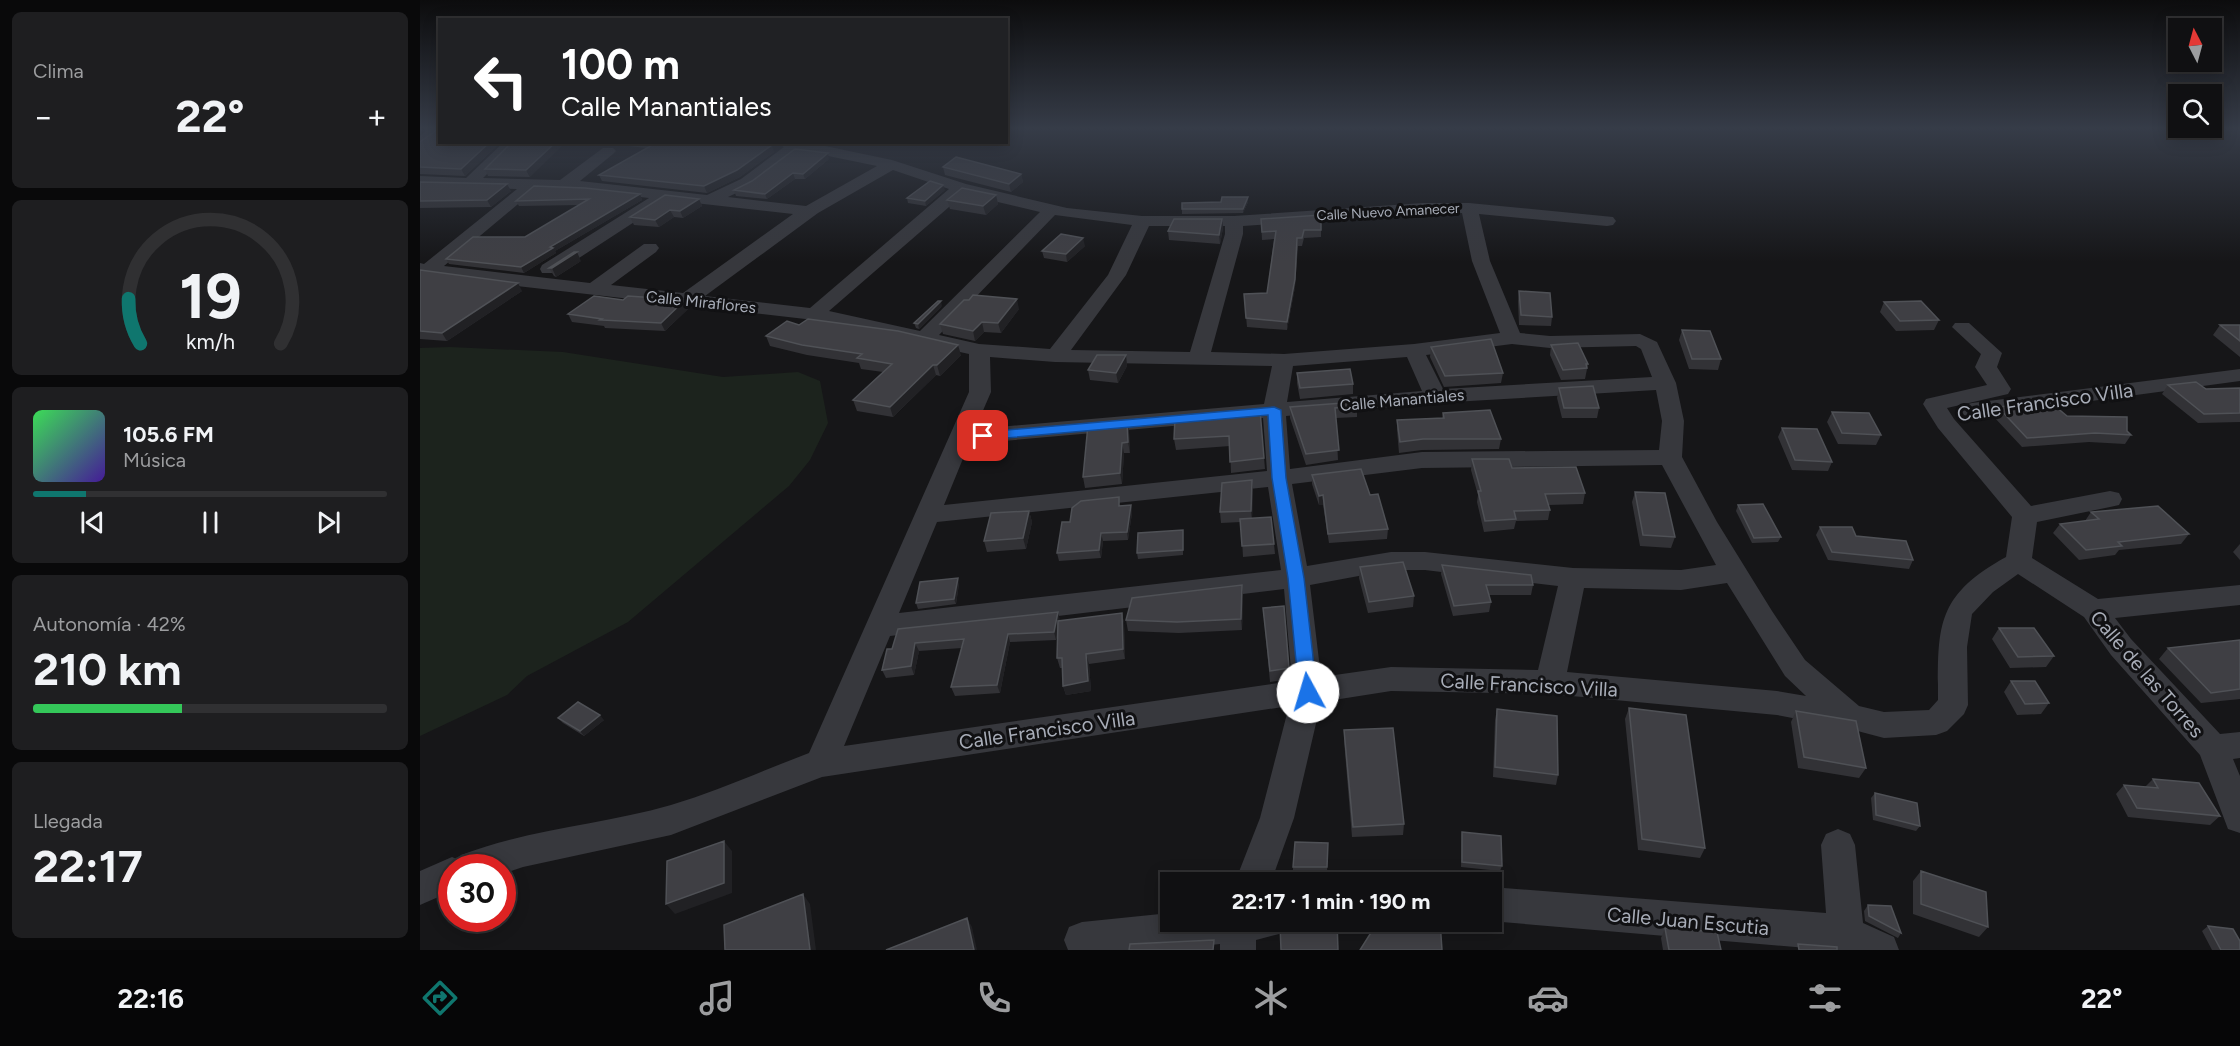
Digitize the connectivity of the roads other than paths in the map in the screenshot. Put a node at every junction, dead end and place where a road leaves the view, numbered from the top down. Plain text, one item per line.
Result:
1 (479, 173) edge
2 (579, 173) edge
3 (756, 173) edge
4 (873, 173) edge
5 (917, 173) edge
6 (469, 183) junction
7 (424, 185) edge
8 (531, 185) junction
9 (563, 186) junction
10 (961, 188) junction
11 (666, 194) junction
12 (711, 199) junction
13 (1469, 208) junction
14 (1052, 209) junction
15 (808, 210) junction
16 (1142, 221) junction
17 (1234, 221) junction
18 (1607, 221) dead end
19 (650, 248) dead end
20 (424, 269) edge
21 (526, 283) junction
22 (592, 290) junction
23 (688, 299) junction
24 (814, 314) junction
25 (1962, 327) dead end
26 (1512, 338) junction
27 (925, 339) junction
28 (1414, 350) junction
29 (979, 351) junction
30 (1055, 356) junction
31 (1199, 358) junction
32 (1284, 360) junction
33 (2240, 375) edge
34 (1665, 383) junction
35 (1435, 396) junction
36 (1274, 410) junction
37 (1944, 418) junction
38 (960, 438) junction
39 (1670, 457) junction
40 (1279, 478) junction
41 (2110, 499) dead end
42 (926, 515) junction
43 (2025, 516) junction
44 (2018, 562) junction
45 (1734, 572) junction
46 (1296, 578) junction
47 (1573, 578) junction
48 (2240, 595) edge
49 (2094, 610) junction
50 (881, 626) junction
51 (1795, 668) junction
52 (1550, 682) junction
53 (1308, 692) junction
54 (1777, 703) junction
55 (1850, 716) junction
56 (2226, 747) edge
57 (821, 763) junction
58 (2240, 818) edge
59 (1838, 845) dead end
60 (514, 854) edge
61 (1257, 872) edge
62 (438, 880) edge
63 (420, 888) edge
64 (1502, 905) edge
65 (1201, 932) edge
66 (1082, 940) dead end
67 (1845, 942) edge
68 (1881, 950) edge

1 - 6 street
2 - 9 street
3 - 12 street
4 - 15 street
5 - 10 street, Calle Nuevo Amanecer
6 - 7 street
6 - 8 street
8 - 9 street
8 - 20 street
9 - 11 street
10 - 14 street, Calle Nuevo Amanecer
10 - 24 street
11 - 12 street
11 - 21 street
12 - 15 street
13 - 17 street, Calle Nuevo Amanecer
13 - 18 street, Calle Nuevo Amanecer
13 - 26 street
14 - 16 street, Calle Nuevo Amanecer
14 - 27 street
15 - 23 street
16 - 17 street, Calle Nuevo Amanecer
16 - 30 street
17 - 31 street
19 - 22 street
20 - 21 street, Calle Miraflores
21 - 22 street, Calle Miraflores
22 - 23 street, Calle Miraflores
23 - 24 street, Calle Miraflores
24 - 27 street, Calle Miraflores
25 - 37 street
26 - 28 street, Calle Miraflores
26 - 34 street, Calle Miraflores
27 - 29 street, Calle Miraflores
28 - 32 street, Calle Miraflores
28 - 35 street
29 - 30 street, Calle Miraflores
29 - 38 street
30 - 31 street, Calle Miraflores
31 - 32 street, Calle Miraflores
32 - 36 street
33 - 37 street, Calle Francisco Villa
34 - 35 street, Calle Manantiales
34 - 39 street, Calle Miraflores
35 - 36 street, Calle Manantiales
36 - 38 street, Calle Manantiales
36 - 40 street
37 - 43 street, Calle Francisco Villa
38 - 42 street
39 - 40 street
39 - 45 street
40 - 42 street
40 - 46 street
41 - 43 street
42 - 50 street
43 - 44 street
44 - 49 street, Calle de las Torres
44 - 55 street, Calle Francisco Villa
45 - 47 street
45 - 51 street
46 - 47 street
46 - 50 street
46 - 53 street
47 - 52 street
48 - 49 street
49 - 56 street, Calle de las Torres
50 - 57 street
51 - 54 street
51 - 55 street
52 - 53 street, Calle Francisco Villa
52 - 54 street, Calle Francisco Villa
53 - 57 street, Calle Francisco Villa
53 - 61 street
54 - 55 street, Calle Francisco Villa
56 - 58 street, Calle de las Torres
57 - 60 street, Calle Francisco Villa
59 - 67 street
62 - 63 street
64 - 67 street, Calle Juan Escutia
65 - 66 street
67 - 68 street, Calle Juan Escutia

